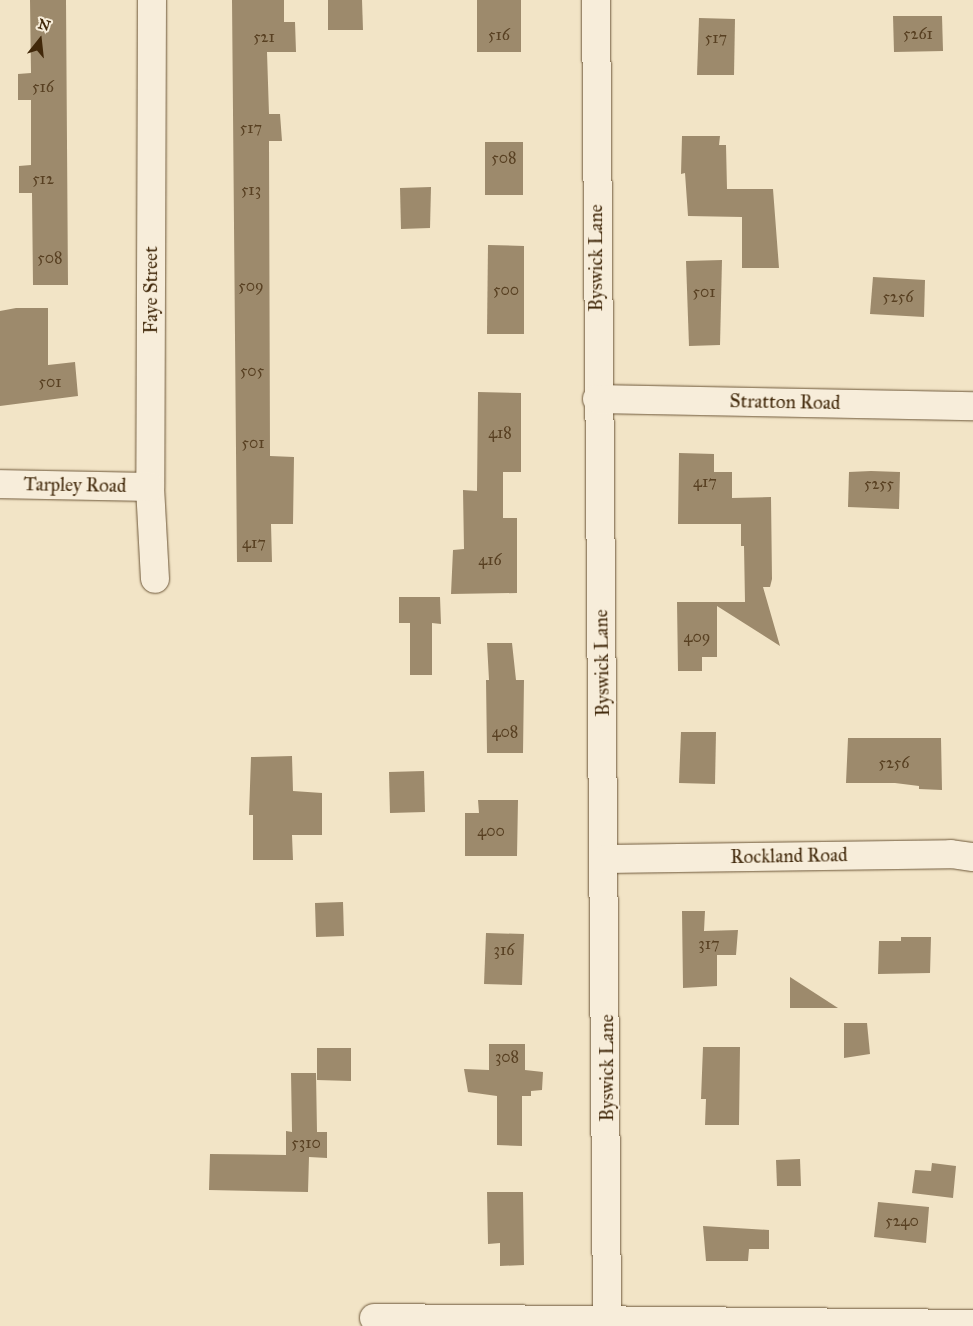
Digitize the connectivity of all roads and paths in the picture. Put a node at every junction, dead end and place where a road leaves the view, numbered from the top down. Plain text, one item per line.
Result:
1 (152, 0) edge
2 (596, 0) edge
3 (597, 399) junction
4 (973, 406) edge
5 (0, 484) edge
6 (150, 487) junction
7 (155, 579) dead end
8 (973, 857) edge
9 (606, 859) junction
10 (374, 1318) dead end
11 (607, 1322) edge
12 (973, 1324) edge

1 - 6 street, Faye Street
2 - 3 street, Byswick Lane
3 - 4 street, Stratton Road
3 - 9 street, Byswick Lane
5 - 6 street, Tarpley Road
6 - 7 street, Faye Street
8 - 9 street, Rockland Road
9 - 11 street, Byswick Lane
10 - 11 street
11 - 12 street

